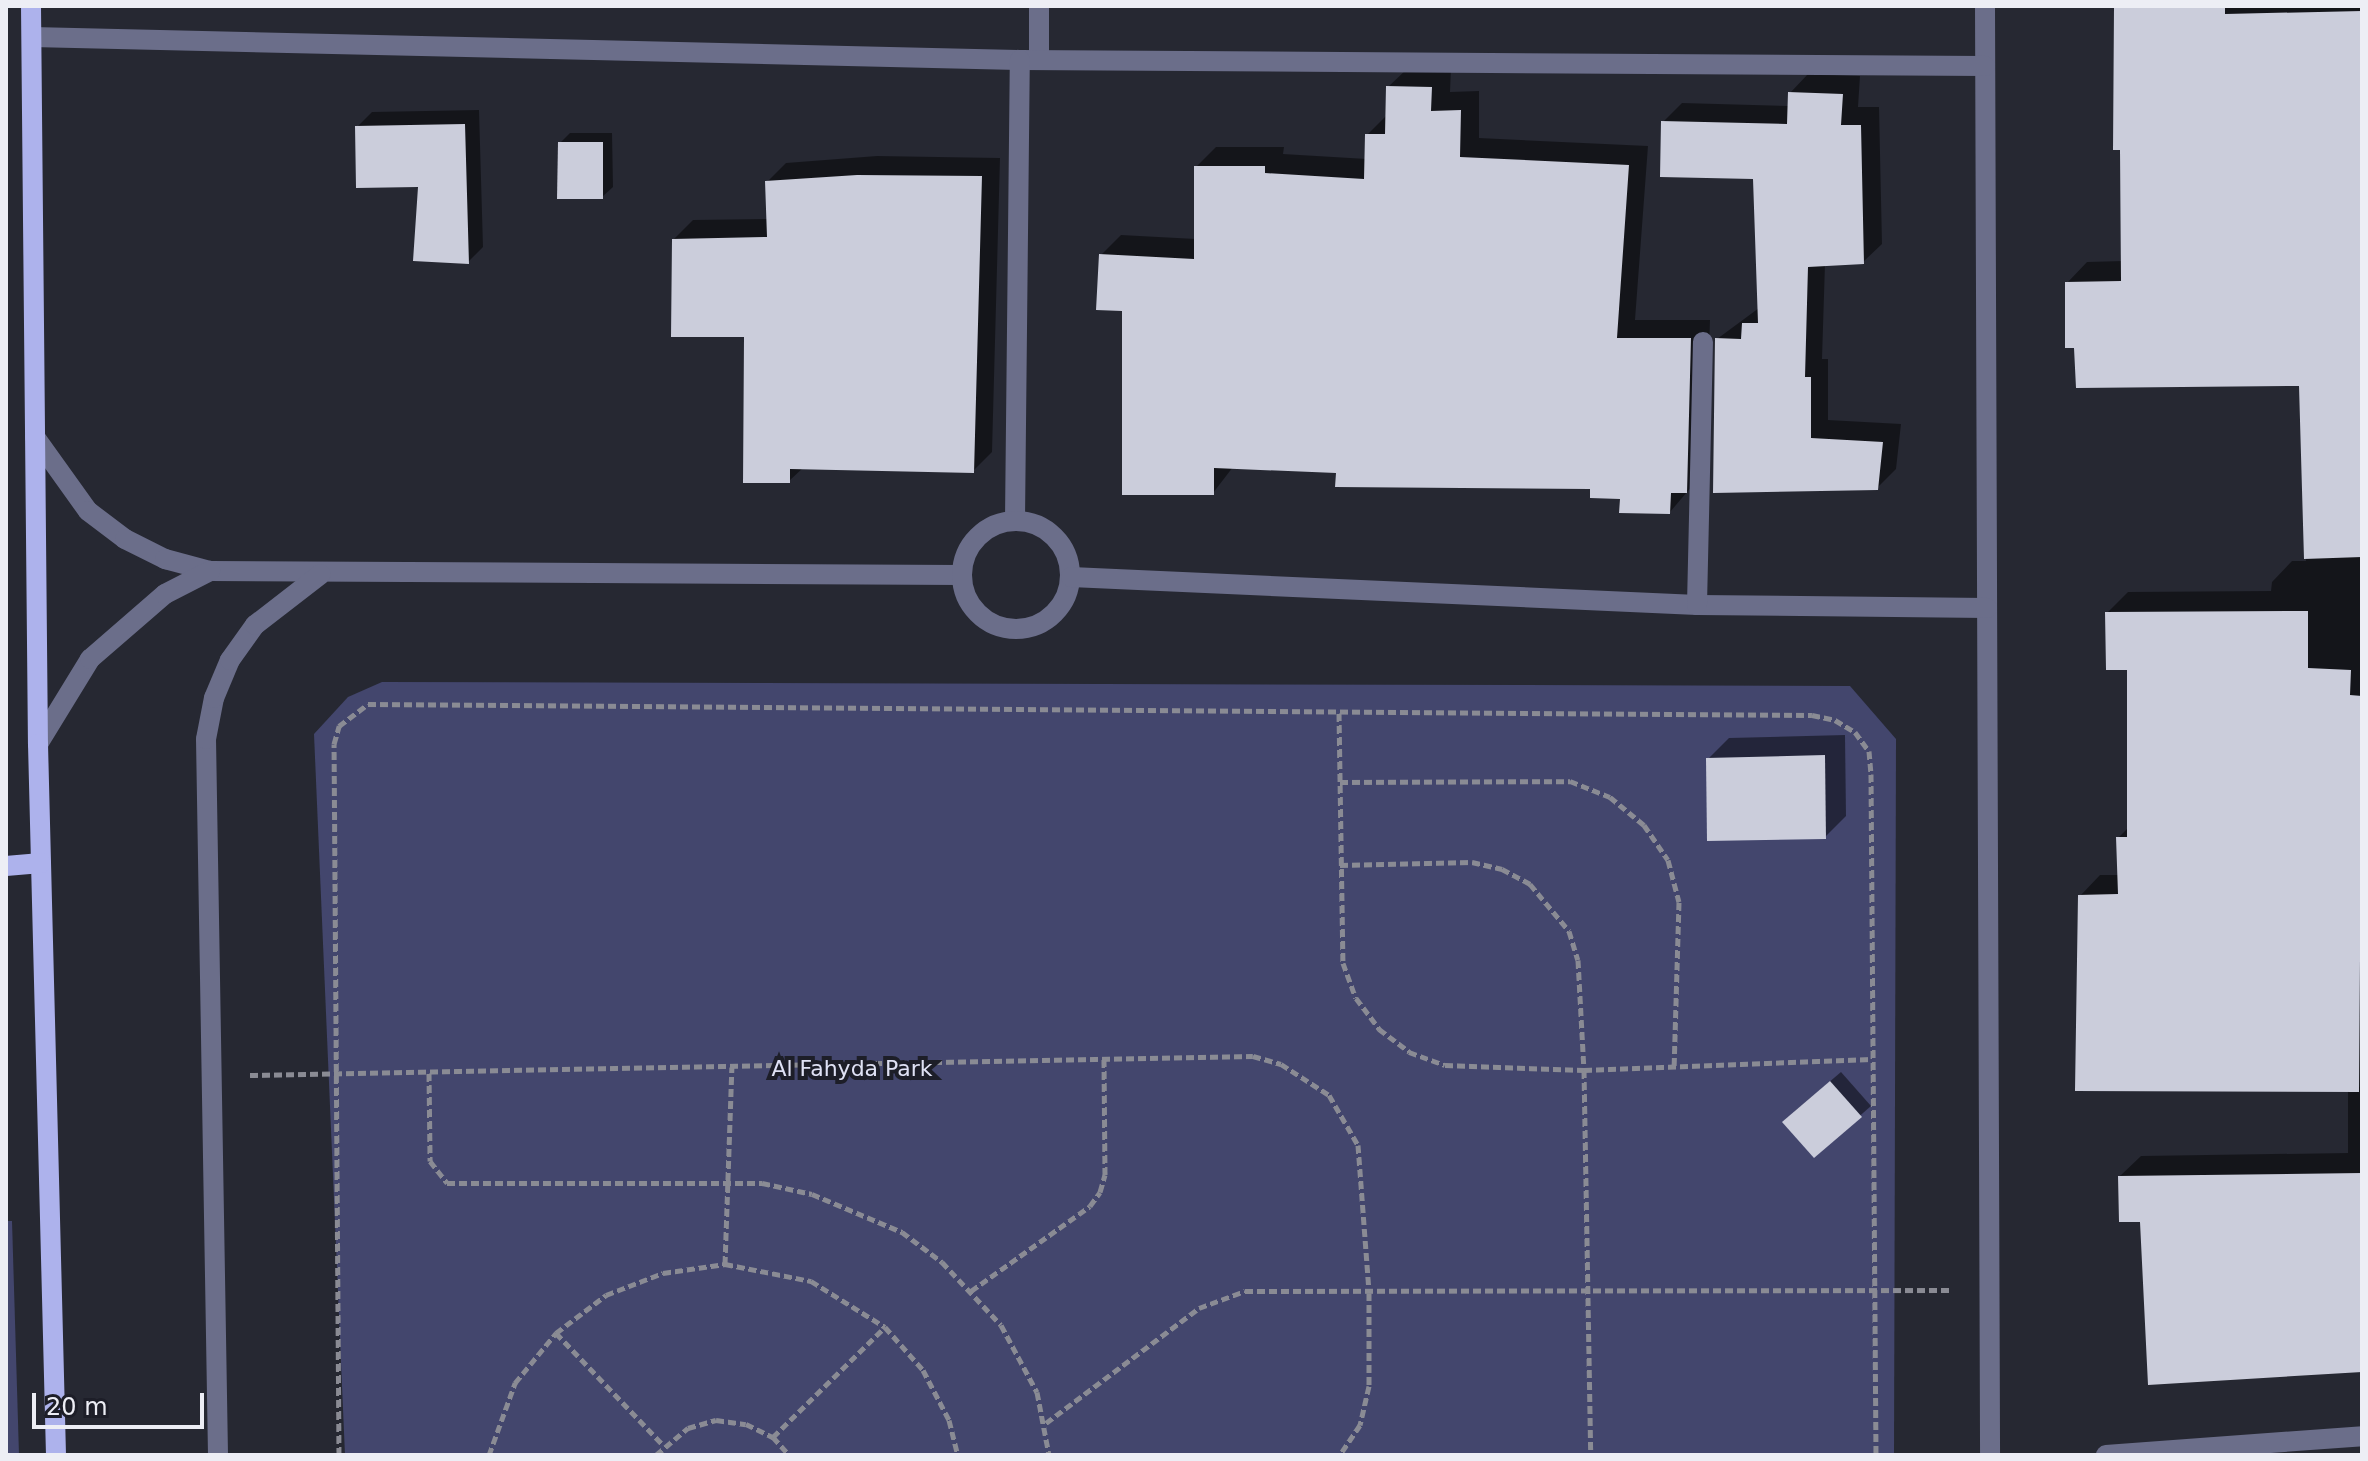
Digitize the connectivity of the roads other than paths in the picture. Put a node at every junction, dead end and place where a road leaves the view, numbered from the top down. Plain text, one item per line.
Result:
1 (31, 6) edge
2 (1039, 6) edge
3 (1985, 6) edge
4 (32, 37) junction
5 (1030, 60) junction
6 (1985, 66) junction
7 (1703, 342) dead end
8 (35, 437) junction
9 (1015, 520) junction
10 (210, 571) junction
11 (321, 574) junction
12 (961, 575) junction
13 (1071, 577) junction
14 (1697, 605) junction
15 (1987, 608) junction
16 (38, 744) junction
17 (41, 863) junction
18 (6, 866) edge
19 (2362, 1436) edge
20 (57, 1452) edge
21 (218, 1455) edge
22 (1990, 1455) edge
23 (2106, 1455) edge

1 - 4 main road
2 - 5 street
3 - 6 street
4 - 5 street
4 - 8 main road
5 - 6 street
5 - 9 street
6 - 15 street
7 - 14 street
8 - 10 street
8 - 16 main road
9 - 12 street
9 - 13 street
10 - 11 street
10 - 16 street
11 - 12 street
11 - 21 street
12 - 13 street
13 - 14 street
14 - 15 street
15 - 22 street
16 - 17 main road
17 - 18 main road
17 - 20 main road
19 - 23 street

